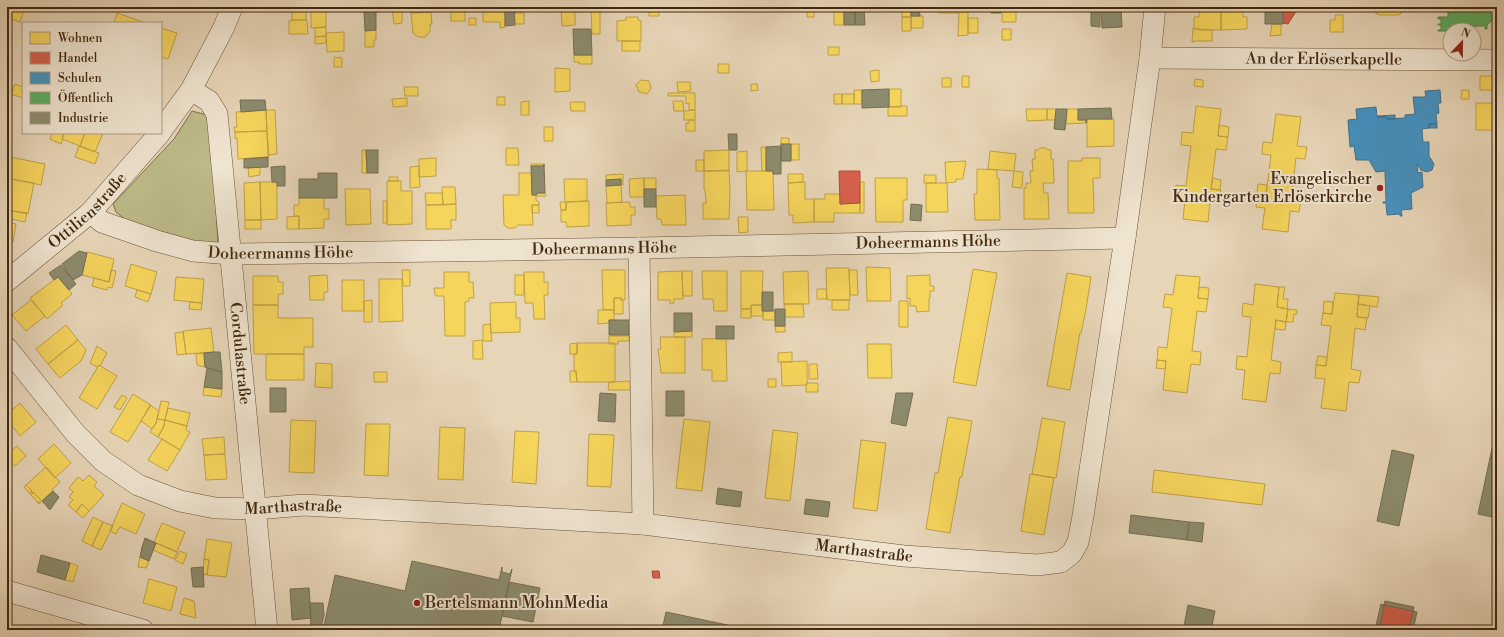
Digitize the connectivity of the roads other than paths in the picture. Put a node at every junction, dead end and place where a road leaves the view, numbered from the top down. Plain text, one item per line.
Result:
1 (232, 7) edge
2 (1155, 7) edge
3 (1150, 58) junction
4 (1497, 60) edge
5 (191, 90) junction
6 (162, 129) edge
7 (158, 134) edge
8 (91, 212) junction
9 (1125, 238) junction
10 (639, 248) junction
11 (231, 254) junction
12 (7, 281) edge
13 (7, 348) edge
14 (256, 510) junction
15 (643, 524) junction
16 (7, 591) edge
17 (143, 630) edge
18 (267, 630) edge

1 - 5 street, Ottilienstraße
2 - 3 street
3 - 4 street, An der Erlöserkapelle
3 - 9 street
5 - 6 street, Ottilienstraße
5 - 11 street, Cordulastraße
7 - 8 street, Ottilienstraße
8 - 11 street, Doheermanns Höhe
8 - 12 street, Ottilienstraße
9 - 10 street, Doheermanns Höhe
9 - 15 street, Marthastraße
10 - 11 street, Doheermanns Höhe
10 - 15 street
11 - 14 street, Cordulastraße
13 - 14 street, Marthastraße
14 - 15 street, Marthastraße
14 - 18 street, Cordulastraße
16 - 17 street

